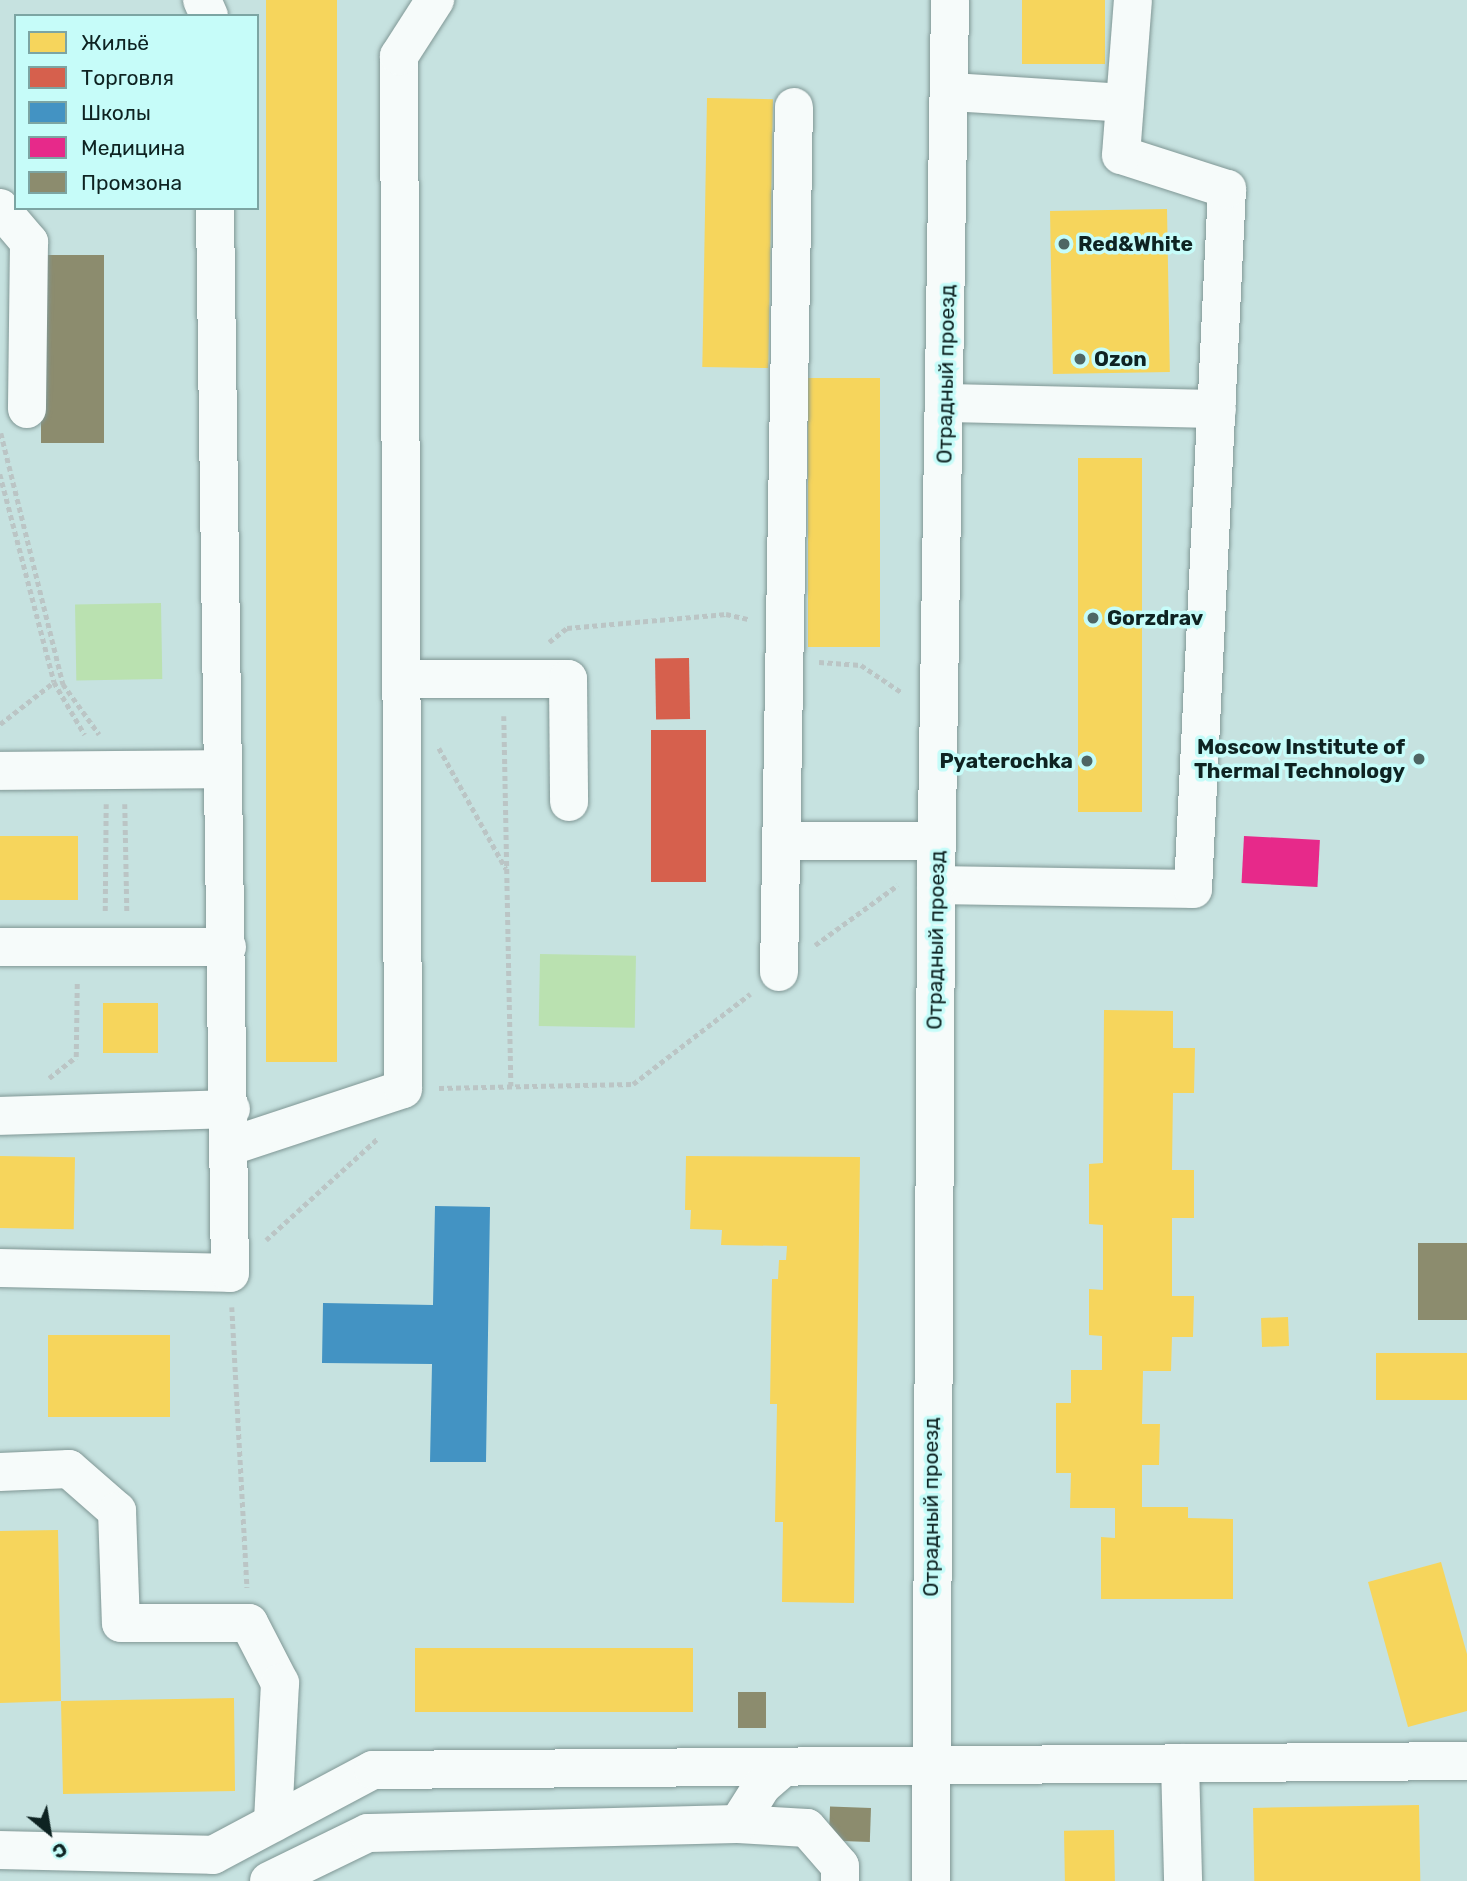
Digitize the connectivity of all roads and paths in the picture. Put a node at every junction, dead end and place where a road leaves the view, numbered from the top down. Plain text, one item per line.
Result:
1 (435, 0) edge
2 (950, 0) edge
3 (1133, 0) edge
4 (951, 92) junction
5 (1125, 103) junction
6 (794, 107) dead end
7 (0, 208) edge
8 (215, 210) edge
9 (945, 403) junction
10 (1217, 409) junction
11 (13, 418) edge
12 (0, 474) edge
13 (783, 643) junction
14 (546, 645) dead end
15 (402, 679) junction
16 (503, 679) junction
17 (54, 682) junction
18 (901, 692) dead end
19 (0, 724) edge
20 (434, 739) dead end
21 (223, 769) junction
22 (116, 770) junction
23 (0, 771) edge
24 (569, 802) dead end
25 (780, 841) junction
26 (937, 841) junction
27 (506, 870) junction
28 (936, 884) junction
29 (898, 885) dead end
30 (0, 947) edge
31 (103, 947) junction
32 (227, 947) junction
33 (779, 972) junction
34 (35, 1080) dead end
35 (511, 1086) junction
36 (403, 1088) junction
37 (0, 1116) edge
38 (231, 1128) junction
39 (382, 1134) dead end
40 (0, 1268) edge
41 (230, 1273) junction
42 (0, 1472) edge
43 (249, 1623) junction
44 (1467, 1761) edge
45 (1180, 1763) junction
46 (931, 1764) junction
47 (784, 1767) junction
48 (273, 1823) junction
49 (738, 1825) junction
50 (0, 1850) edge
51 (270, 1881) edge
52 (840, 1881) edge
53 (931, 1881) edge
54 (1183, 1881) edge

1 - 15 street
2 - 4 street, Отрадный проезд
3 - 5 street
4 - 5 street
4 - 9 street, Отрадный проезд
5 - 10 street
6 - 13 street
7 - 11 street
8 - 21 street
9 - 10 street
9 - 26 street, Отрадный проезд
10 - 28 street
11 - 22 path
12 - 17 path
13 - 14 path
13 - 18 path
13 - 25 street
15 - 16 street
15 - 36 street
16 - 24 street
16 - 27 path
17 - 19 path
17 - 22 path
20 - 27 path
21 - 22 street
21 - 32 street
22 - 23 street
22 - 31 path
22 - 31 path
25 - 26 street
25 - 33 street
26 - 28 street, Отрадный проезд
27 - 35 path
28 - 46 street, Отрадный проезд
29 - 33 path
30 - 31 street
31 - 32 street
31 - 34 path
32 - 38 street
33 - 35 path
35 - 36 path
36 - 38 street
37 - 38 street
38 - 41 street
39 - 41 path
40 - 41 street
41 - 43 path
42 - 43 street
43 - 48 street
44 - 45 street
45 - 46 street
45 - 54 street
46 - 47 street
46 - 53 street, Отрадный проезд
47 - 48 street
47 - 49 street
48 - 50 street
49 - 51 street
49 - 52 street

